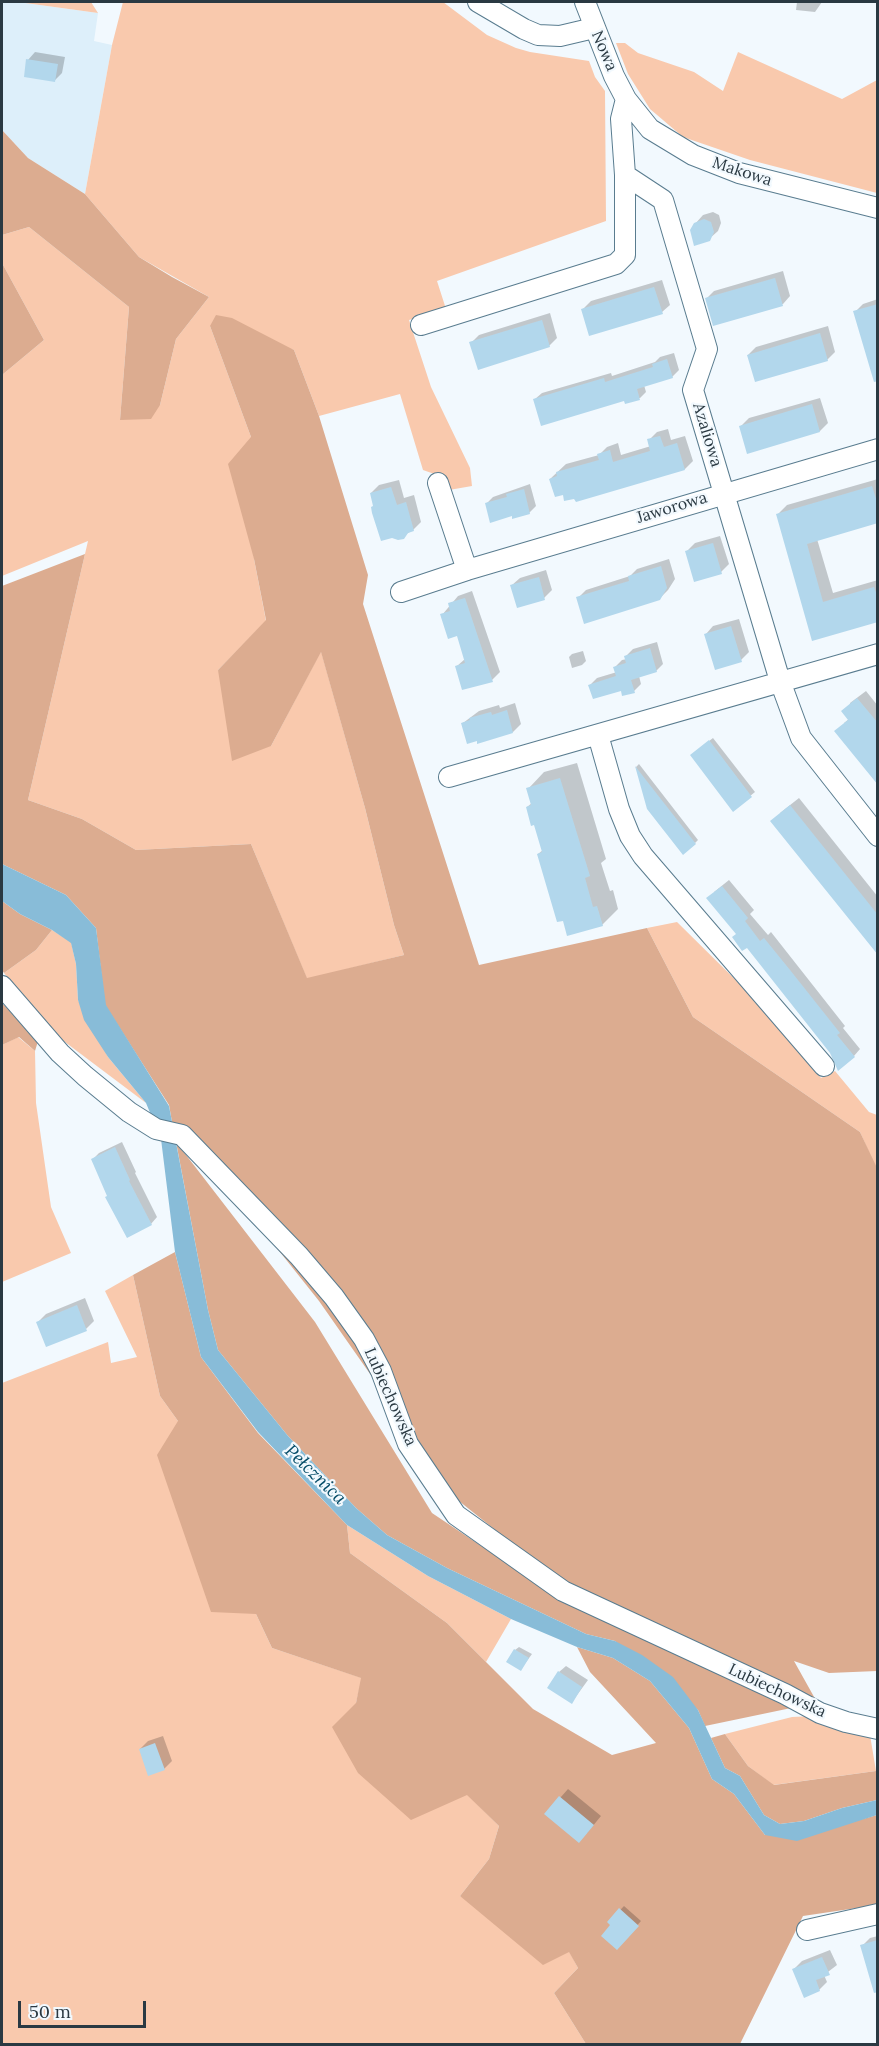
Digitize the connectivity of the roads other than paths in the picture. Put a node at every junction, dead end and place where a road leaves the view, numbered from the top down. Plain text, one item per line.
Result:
1 (478, 2) edge
2 (585, 2) edge
3 (594, 28) junction
4 (626, 99) junction
5 (625, 175) junction
6 (878, 208) edge
7 (422, 325) dead end
8 (878, 449) edge
9 (438, 483) dead end
10 (725, 492) junction
11 (466, 570) junction
12 (401, 592) dead end
13 (878, 654) edge
14 (780, 681) junction
15 (598, 735) junction
16 (449, 777) dead end
17 (878, 836) edge
18 (2, 986) edge
19 (824, 1066) dead end
20 (878, 1729) edge
21 (878, 1914) edge
22 (807, 1930) dead end

1 - 3 street
2 - 3 street, Nowa
3 - 4 street, Nowa
4 - 5 street
4 - 6 street, Makowa
5 - 7 street
5 - 10 street, Azaliowa
8 - 10 street, Jaworowa
9 - 11 street
10 - 11 street, Jaworowa
10 - 14 street, Azaliowa
11 - 12 street, Jaworowa
13 - 14 street
14 - 15 street
14 - 17 street, Azaliowa
15 - 16 street
15 - 19 street
18 - 20 street, Lubiechowska
21 - 22 street

